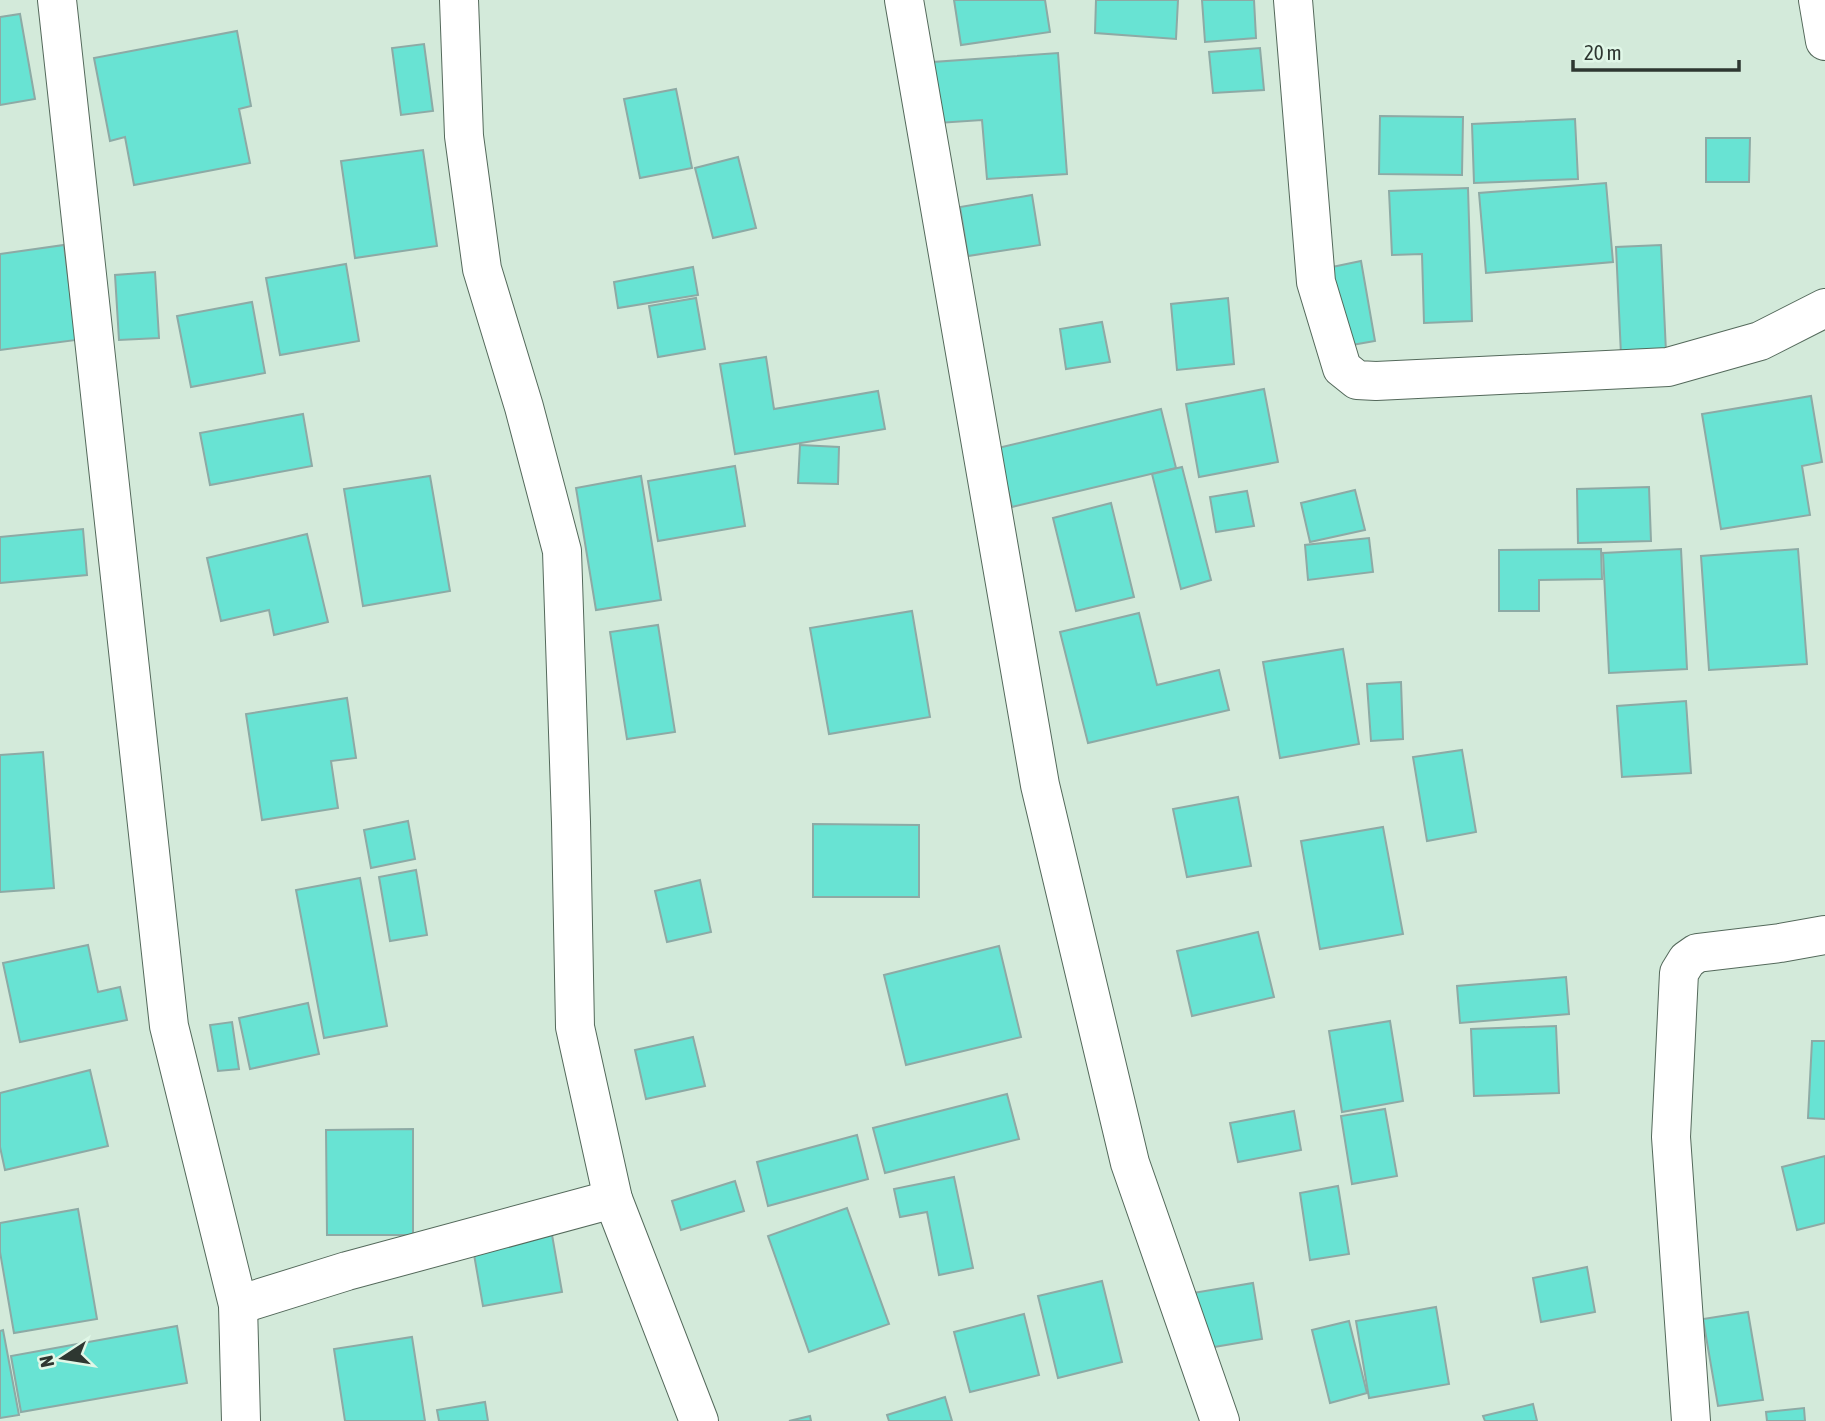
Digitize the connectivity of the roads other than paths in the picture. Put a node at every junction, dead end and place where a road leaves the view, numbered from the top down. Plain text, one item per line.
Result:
1 (57, 0) edge
2 (459, 0) edge
3 (904, 0) edge
4 (1293, 0) edge
5 (1818, 0) edge
6 (1825, 41) edge
7 (1825, 308) edge
8 (1825, 935) edge
9 (613, 1199) junction
10 (238, 1305) junction
11 (242, 1421) edge
12 (699, 1421) edge
13 (1220, 1421) edge
14 (1691, 1421) edge

1 - 10 street
2 - 9 street
3 - 13 street
4 - 7 street
5 - 6 street
8 - 14 street
9 - 10 street
9 - 12 street
10 - 11 street

